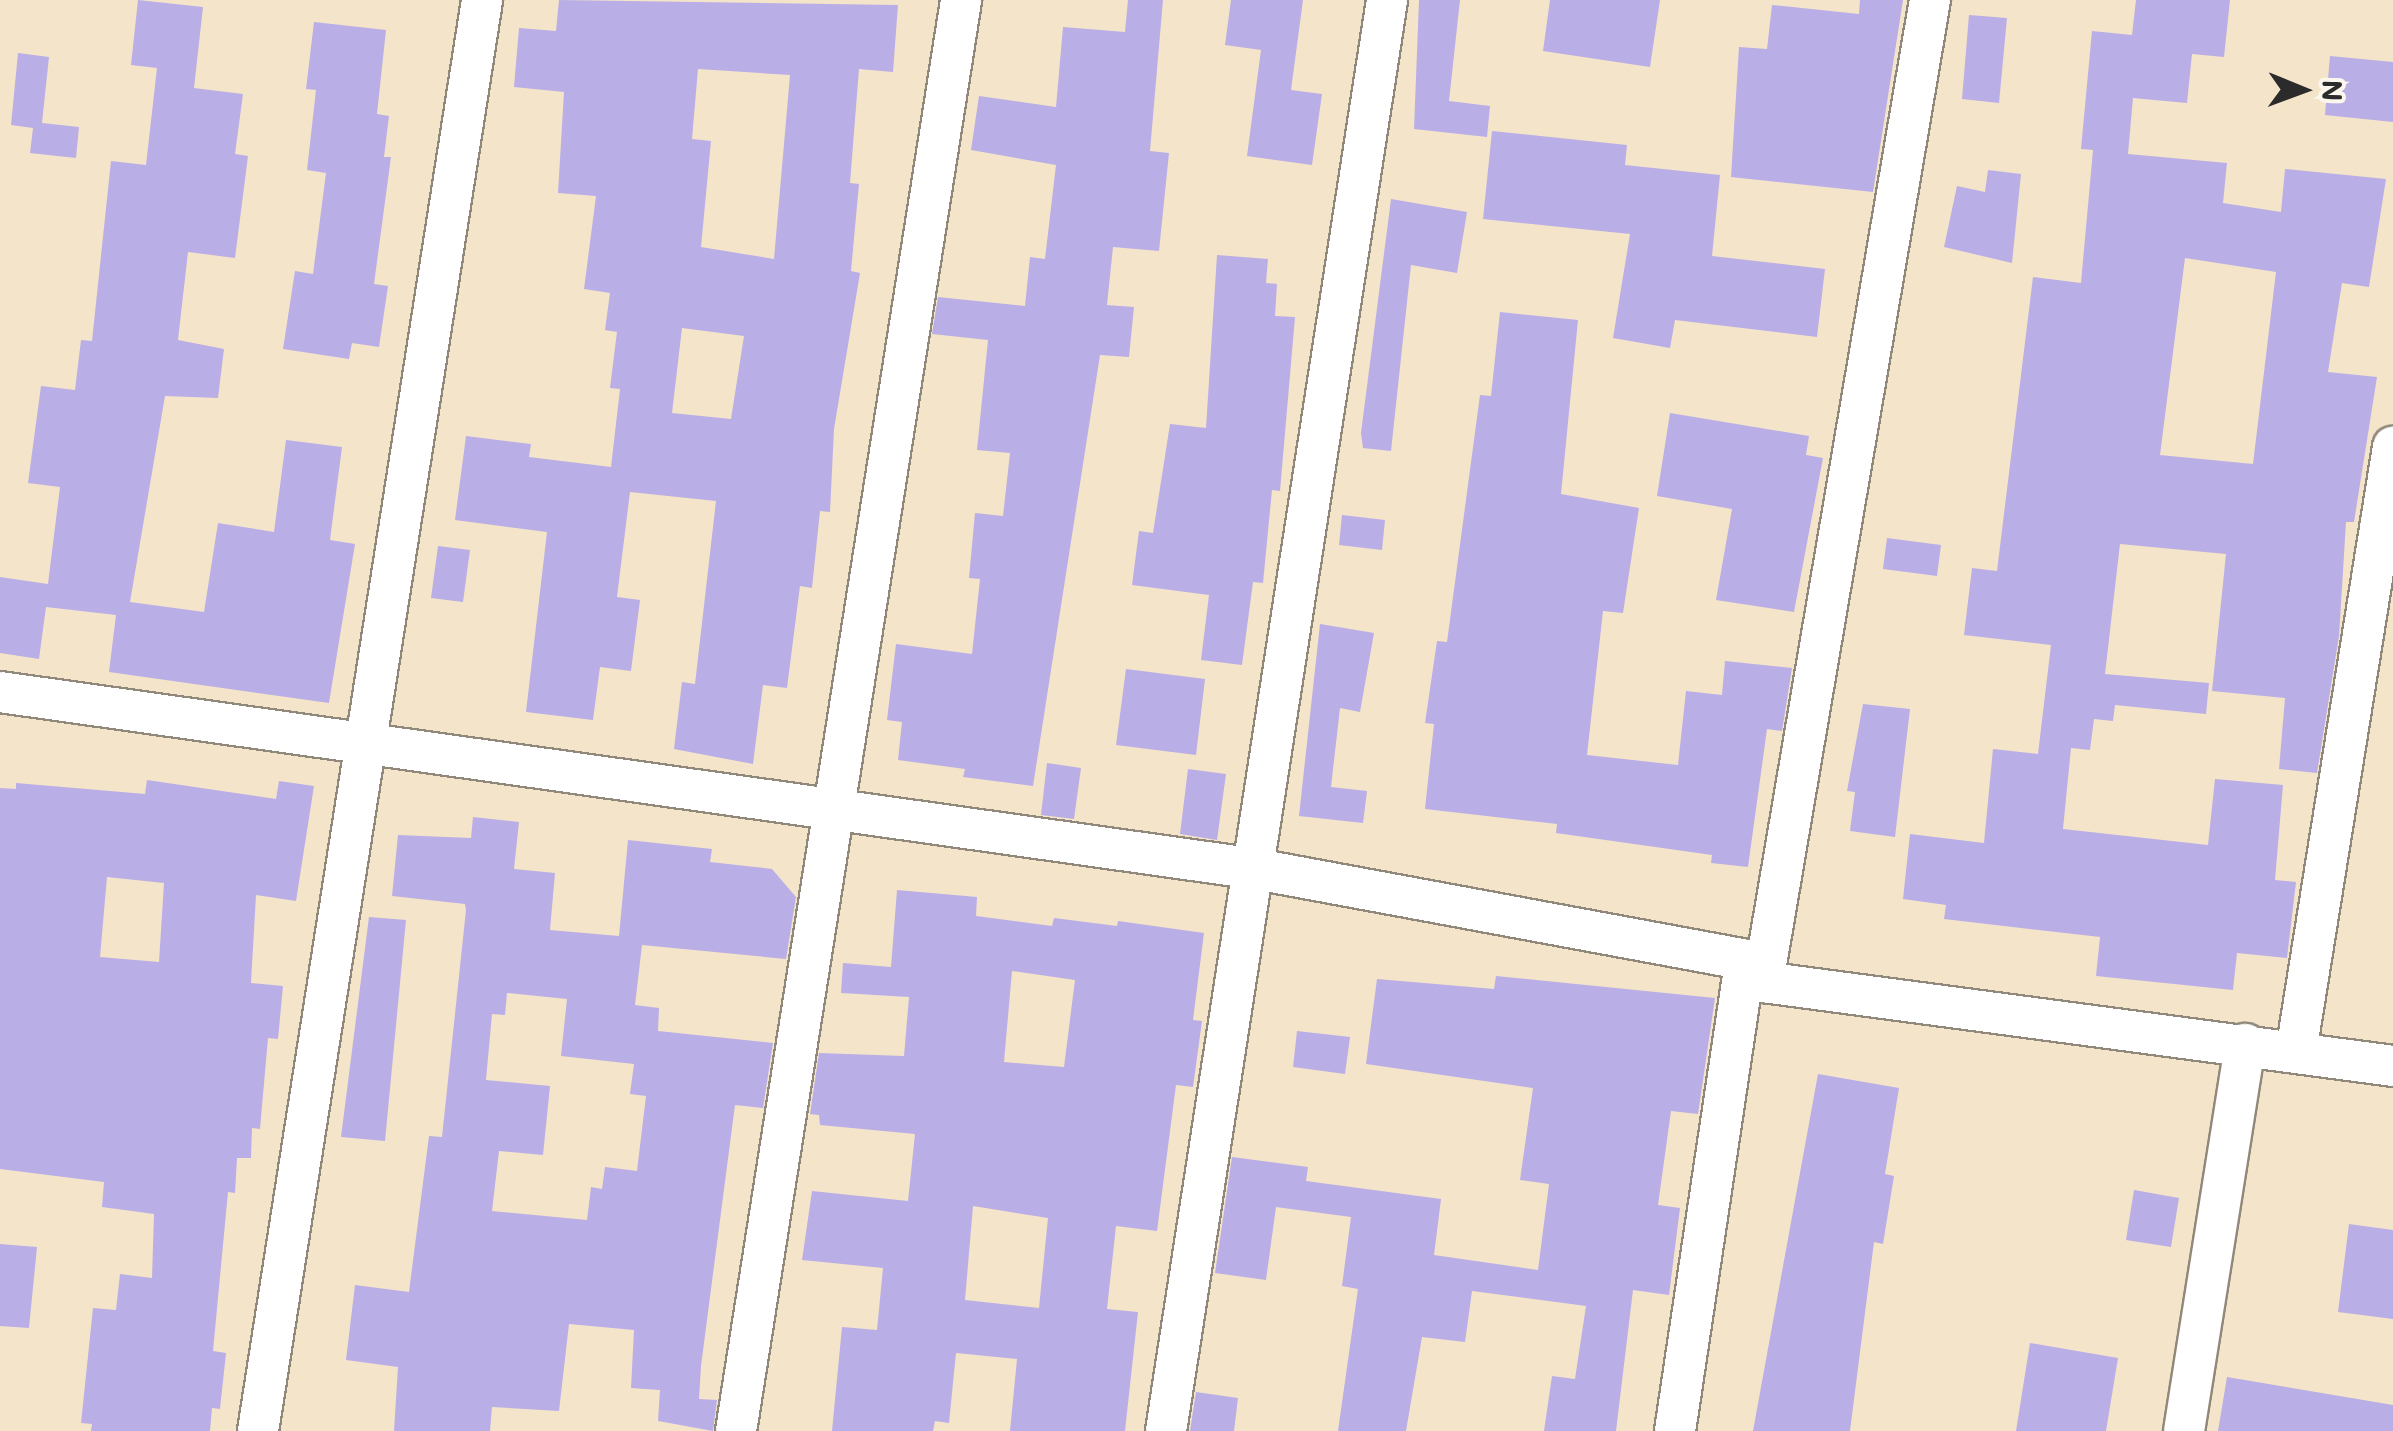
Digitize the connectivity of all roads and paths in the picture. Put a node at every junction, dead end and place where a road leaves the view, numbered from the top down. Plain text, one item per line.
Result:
1 (482, 0) edge
2 (961, 0) edge
3 (1387, 0) edge
4 (1930, 0) edge
5 (2393, 447) edge
6 (0, 692) edge
7 (367, 744) junction
8 (832, 812) junction
9 (1256, 869) junction
10 (1754, 971) junction
11 (2246, 1044) junction
12 (2296, 1052) junction
13 (2393, 1066) edge
14 (258, 1431) edge
15 (736, 1431) edge
16 (1166, 1431) edge
17 (1675, 1431) edge
18 (2184, 1431) edge

1 - 7 street
2 - 8 street
3 - 9 street
4 - 10 street
5 - 12 street
6 - 7 street
7 - 8 street
7 - 14 street
8 - 9 street
8 - 15 street
9 - 10 street
9 - 16 street
10 - 11 street
10 - 17 street
11 - 12 street
11 - 18 street
12 - 13 street

